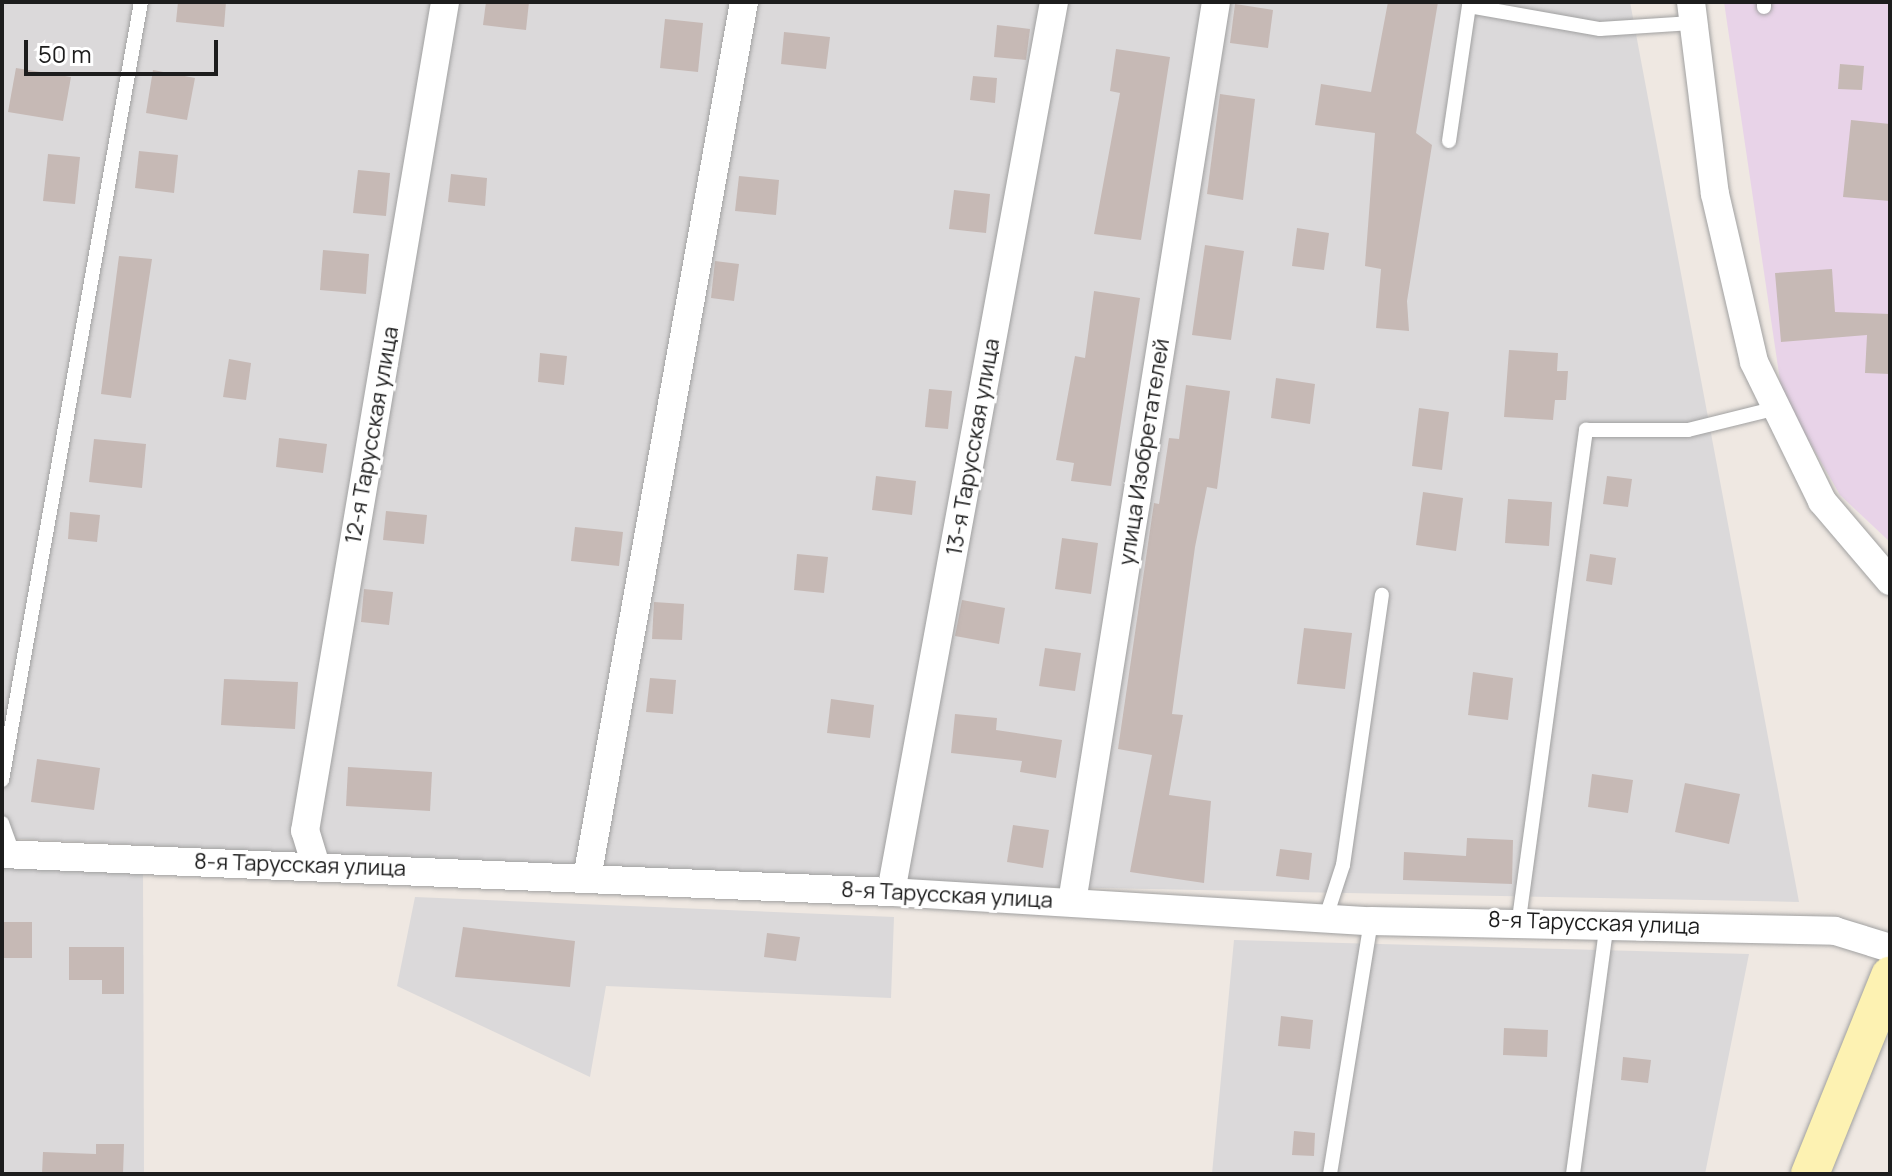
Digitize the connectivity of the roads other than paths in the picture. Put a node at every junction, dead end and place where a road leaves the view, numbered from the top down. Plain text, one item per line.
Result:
1 (141, 2) edge
2 (445, 2) edge
3 (744, 2) edge
4 (1054, 2) edge
5 (1216, 2) edge
6 (1691, 12) edge
7 (1449, 141) dead end
8 (1773, 409) junction
9 (1890, 581) edge
10 (1382, 595) dead end
11 (2, 780) edge
12 (2, 823) edge
13 (7, 854) edge
14 (316, 866) junction
15 (587, 878) junction
16 (891, 892) junction
17 (1072, 902) junction
18 (1326, 917) junction
19 (1519, 919) junction
20 (1371, 921) junction
21 (1607, 923) junction
22 (1890, 948) edge
23 (1890, 976) edge
24 (1330, 1174) edge
25 (1573, 1174) edge
26 (1810, 1174) edge

1 - 11 lane
2 - 14 street, 12-я Тарусская улица
3 - 15 street
4 - 16 street, 13-я Тарусская улица
5 - 17 street, улица Изобретателей
6 - 7 lane
6 - 8 street
8 - 9 street
8 - 19 lane
10 - 18 lane
12 - 13 lane
13 - 14 street, 8-я Тарусская улица
14 - 15 street, 8-я Тарусская улица
15 - 16 street, 8-я Тарусская улица
16 - 17 street, 8-я Тарусская улица
17 - 18 street, 8-я Тарусская улица
18 - 20 street, 8-я Тарусская улица
19 - 20 street, 8-я Тарусская улица
19 - 21 street, 8-я Тарусская улица
20 - 24 lane
21 - 22 street, 8-я Тарусская улица
21 - 25 lane
23 - 26 street

